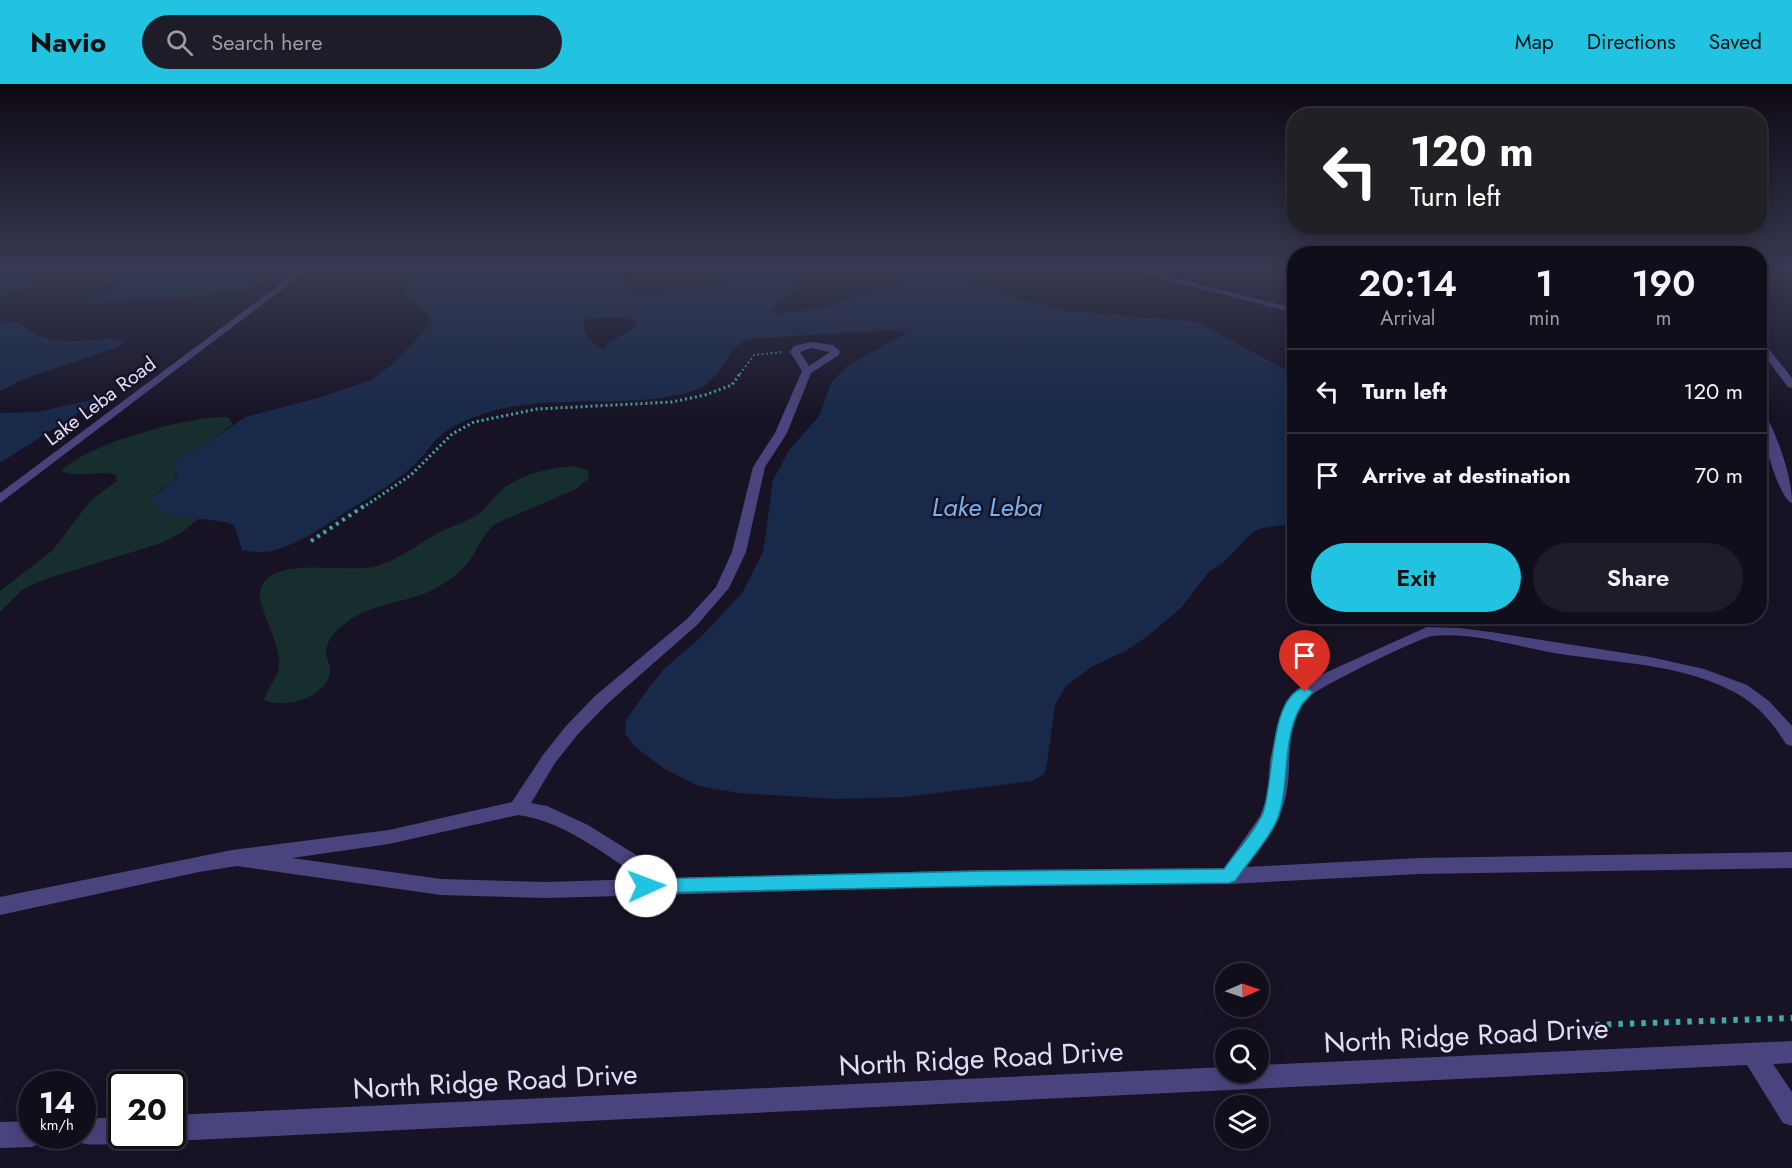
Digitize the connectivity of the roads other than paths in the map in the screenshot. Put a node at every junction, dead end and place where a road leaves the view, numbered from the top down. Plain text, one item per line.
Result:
1 (241, 318) edge
2 (1767, 353) edge
3 (807, 371) junction
4 (1792, 385) edge
5 (1767, 430) edge
6 (0, 499) edge
7 (1792, 499) edge
8 (1792, 740) edge
9 (518, 808) junction
10 (232, 858) junction
11 (1792, 860) edge
12 (1229, 876) junction
13 (667, 885) junction
14 (0, 906) edge
15 (1792, 1052) edge
16 (1752, 1053) junction
17 (1792, 1114) edge
18 (186, 1127) edge
19 (18, 1135) edge
20 (0, 1136) edge

1 - 6 street, Lake Leba Road
2 - 4 street
3 - 3 street
3 - 9 street
5 - 7 street
8 - 12 street
9 - 10 street
9 - 13 street
10 - 13 street
10 - 14 street
11 - 12 street
12 - 13 street
15 - 16 street, North Ridge Road Drive
16 - 17 street
16 - 18 street, North Ridge Road Drive
19 - 20 street

